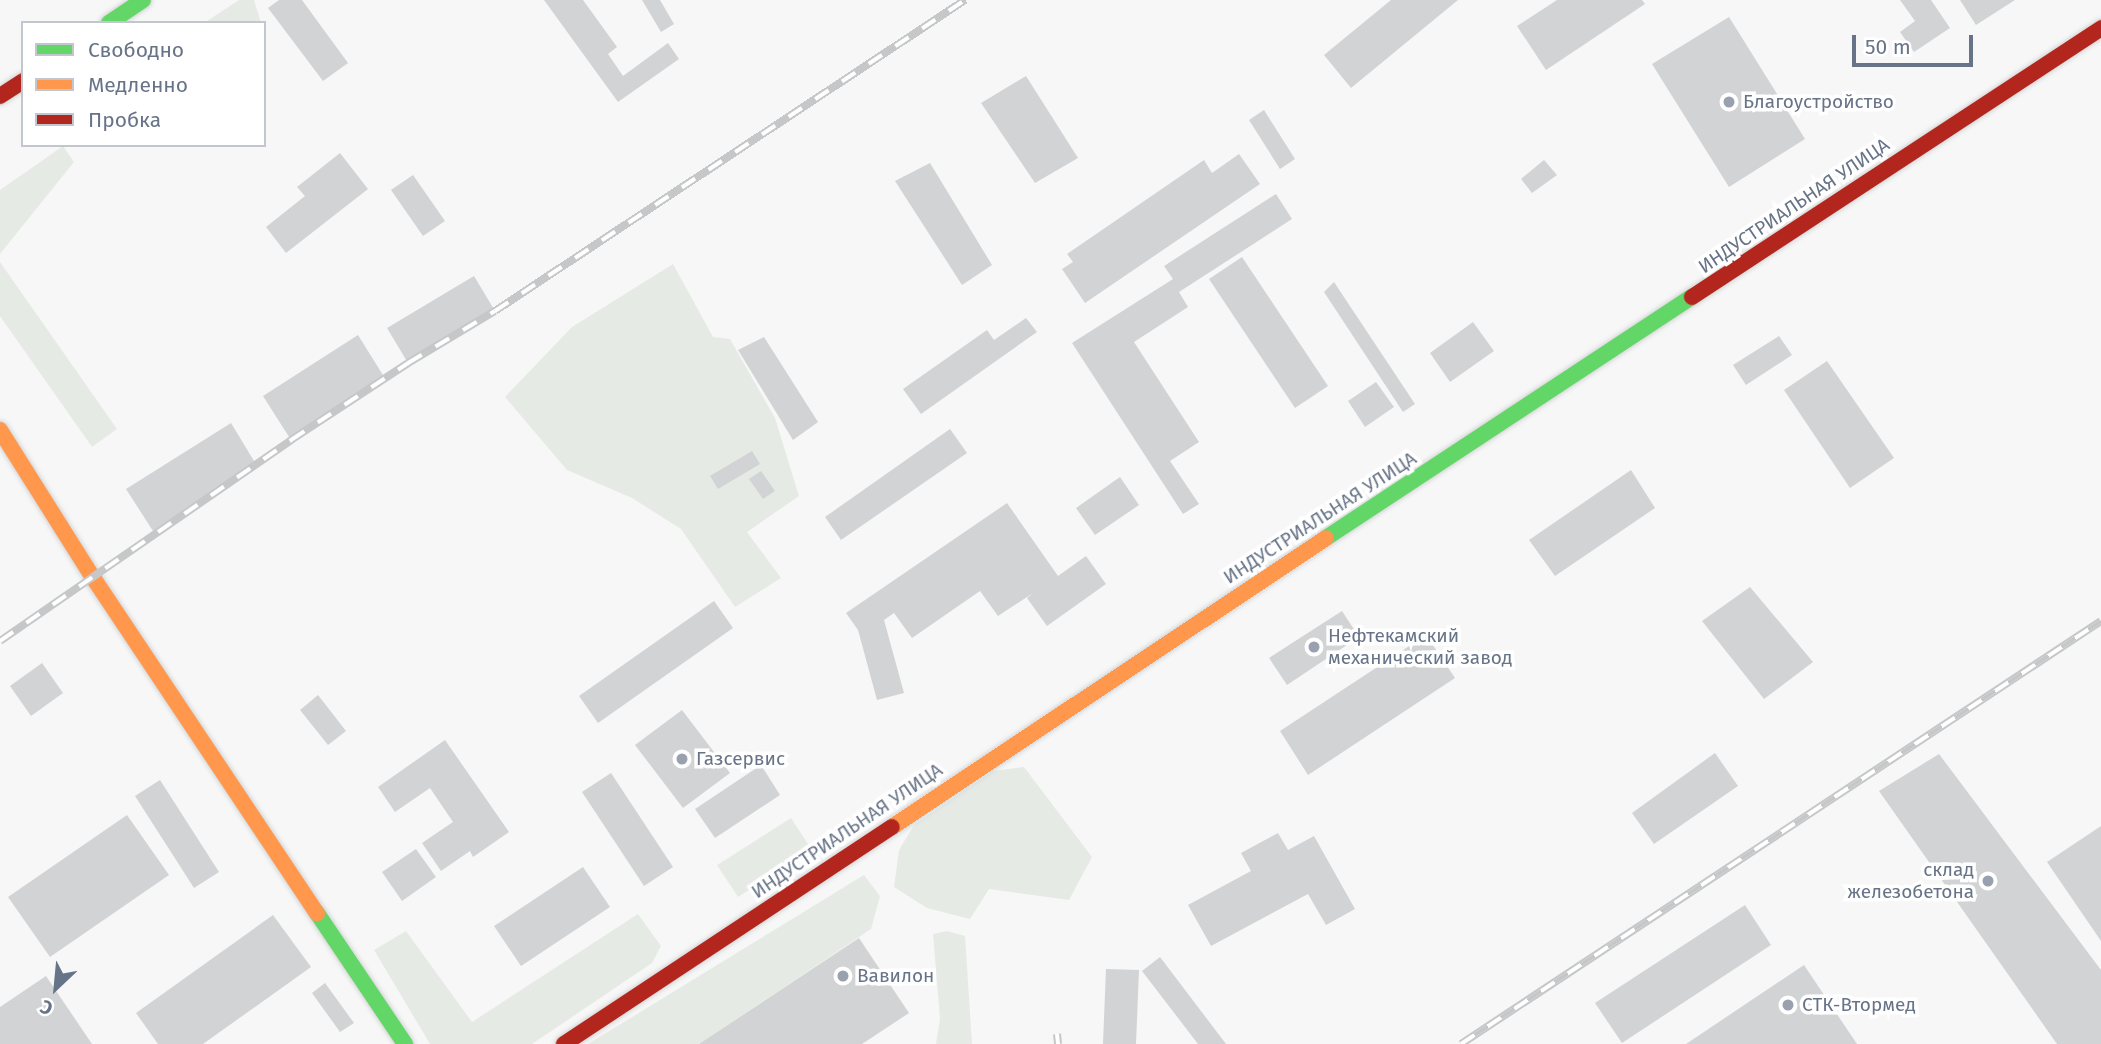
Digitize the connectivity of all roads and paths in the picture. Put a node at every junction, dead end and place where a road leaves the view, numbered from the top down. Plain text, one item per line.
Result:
1 (143, 0) edge
2 (112, 21) edge
3 (2101, 28) edge
4 (21, 82) edge
5 (0, 96) edge
6 (0, 430) edge
7 (405, 1044) edge
8 (564, 1044) edge

1 - 2 main road
3 - 8 main road, ИНДУСТРИАЛЬНАЯ УЛИЦА
4 - 5 main road
6 - 7 main road

